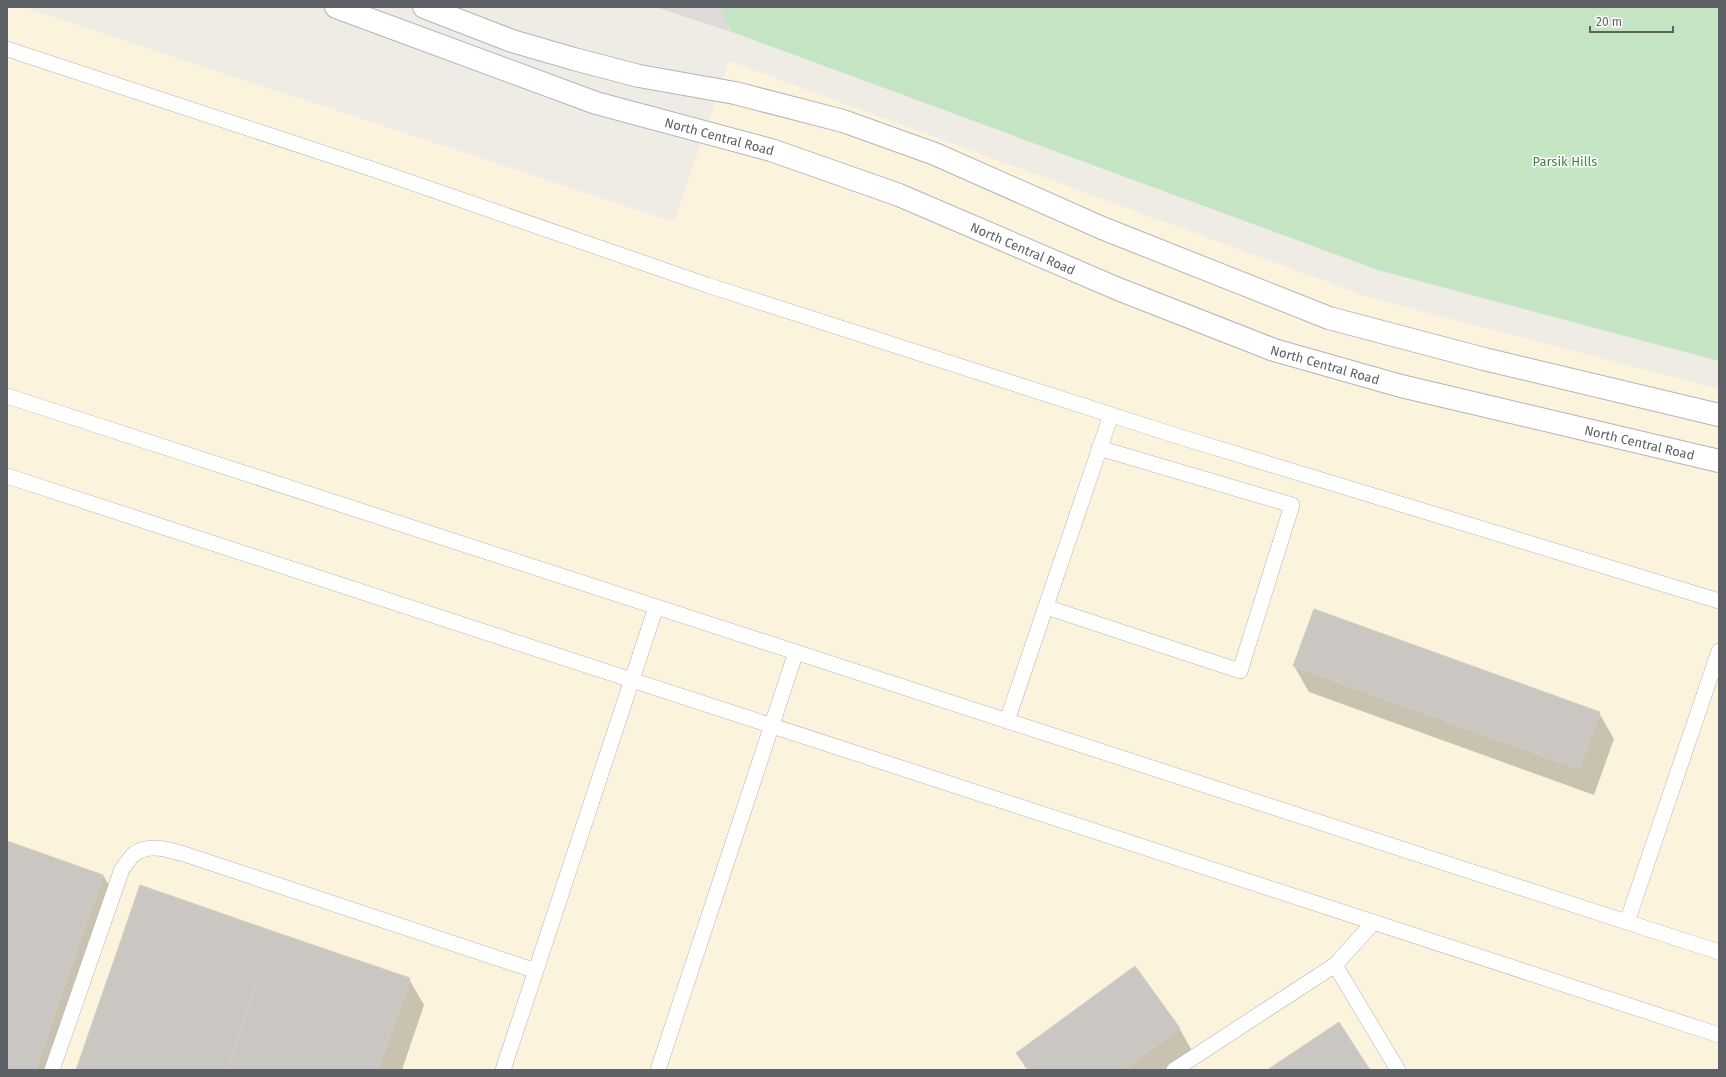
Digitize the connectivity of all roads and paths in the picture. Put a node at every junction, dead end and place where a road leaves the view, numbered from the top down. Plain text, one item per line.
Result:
1 (336, 7) edge
2 (419, 7) edge
3 (424, 7) edge
4 (409, 34) junction
5 (7, 49) edge
6 (7, 396) edge
7 (1111, 414) junction
8 (1719, 415) edge
9 (1099, 448) junction
10 (1719, 461) edge
11 (7, 476) edge
12 (1719, 601) edge
13 (656, 607) junction
14 (1046, 607) junction
15 (1719, 651) edge
16 (796, 652) junction
17 (632, 680) junction
18 (1007, 721) junction
19 (772, 726) junction
20 (1627, 922) junction
21 (1374, 923) junction
22 (1719, 952) edge
23 (1335, 965) junction
24 (536, 970) junction
25 (1719, 1035) edge
26 (52, 1070) edge
27 (503, 1070) edge
28 (658, 1070) edge
29 (1174, 1070) edge
30 (1398, 1070) edge

1 - 4 main road, North Central Road
2 - 4 main road
3 - 8 main road
4 - 10 main road, North Central Road
5 - 7 lane
6 - 13 lane
7 - 9 lane
7 - 12 lane
9 - 14 lane
9 - 14 lane
11 - 17 lane
13 - 16 lane
13 - 17 lane
14 - 18 lane
15 - 20 lane
16 - 18 lane
16 - 19 lane
17 - 19 lane
17 - 24 lane
18 - 20 lane
19 - 21 lane
19 - 28 lane
20 - 22 lane
21 - 23 lane
21 - 25 lane
23 - 29 lane
23 - 30 lane
24 - 26 lane
24 - 27 lane

